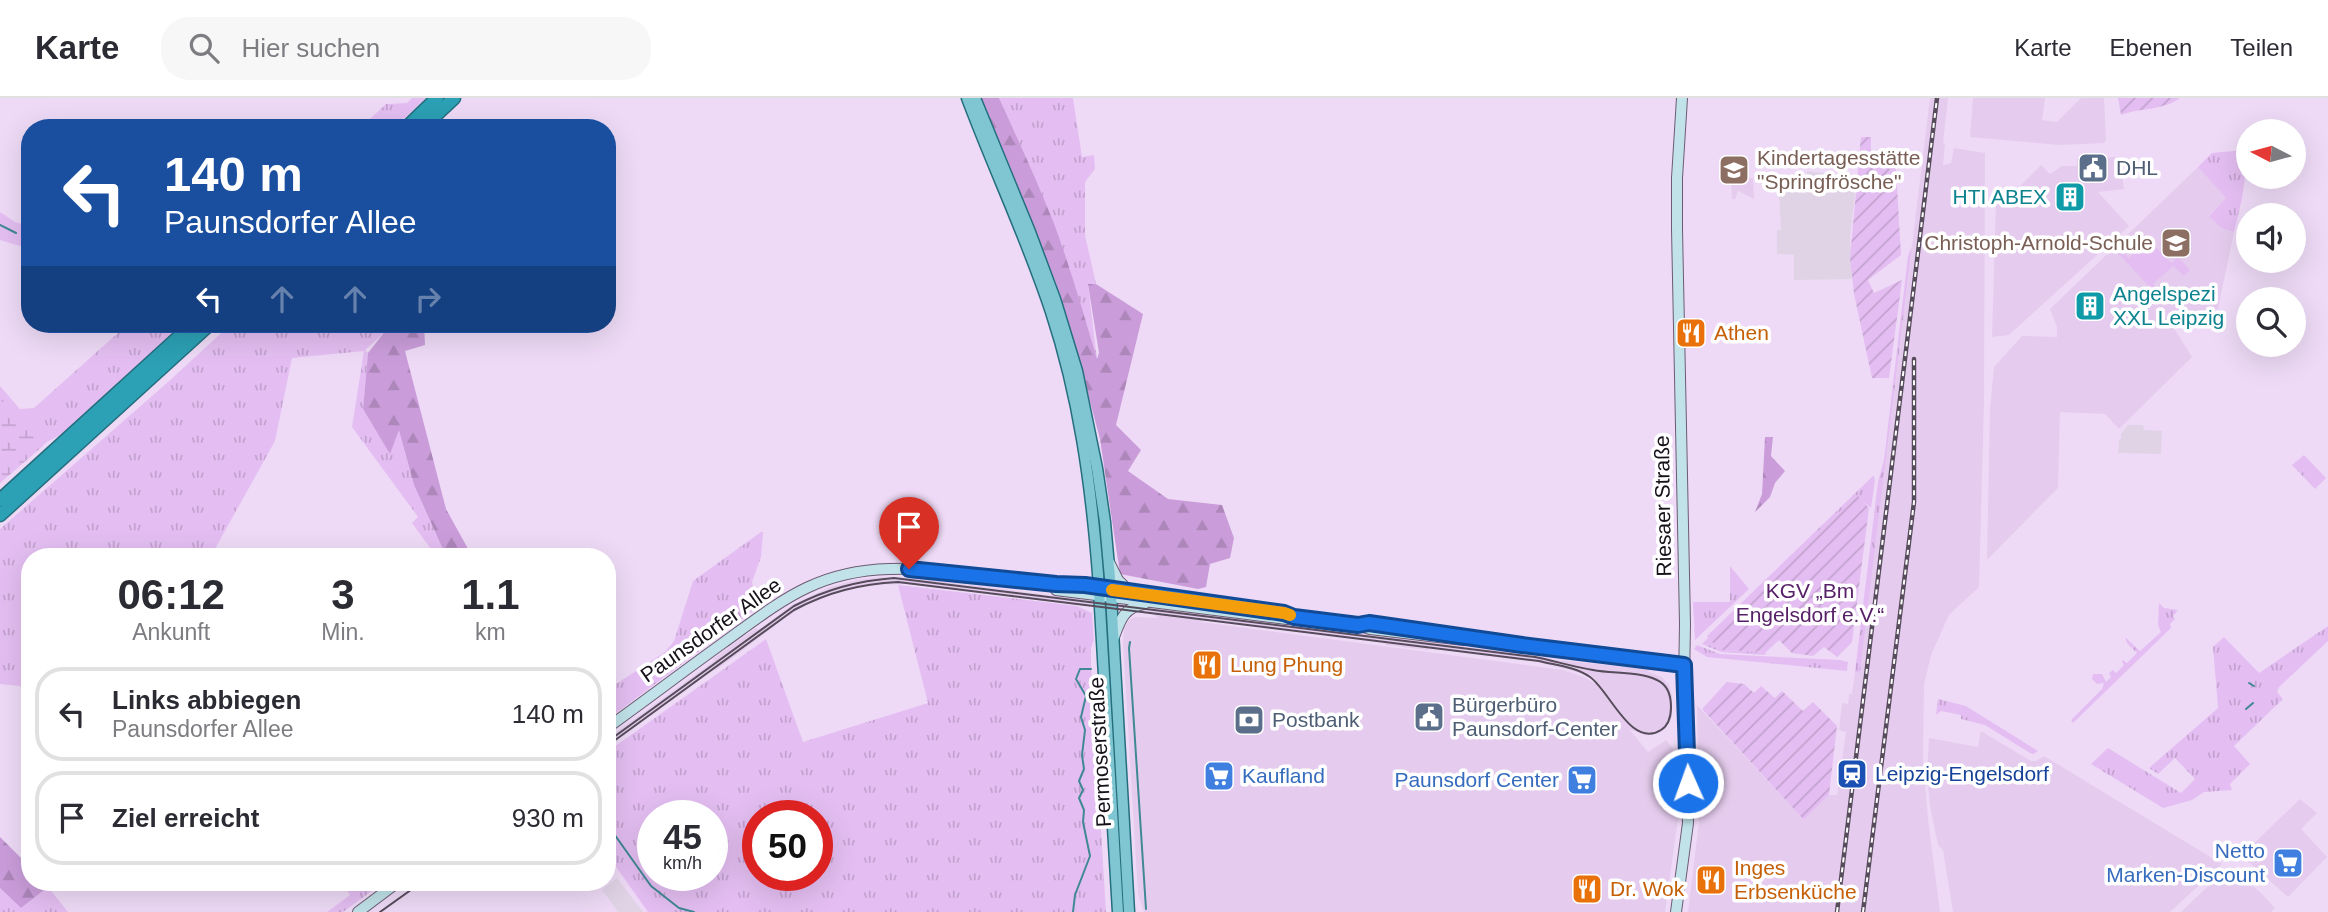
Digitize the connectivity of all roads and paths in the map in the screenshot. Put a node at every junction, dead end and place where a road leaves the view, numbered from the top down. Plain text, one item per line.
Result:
1 (438, 98) edge
2 (454, 98) edge
3 (967, 98) edge
4 (975, 98) edge
5 (1682, 98) edge
6 (416, 119) edge
7 (432, 119) edge
8 (184, 333) edge
9 (200, 333) edge
10 (0, 500) edge
11 (0, 515) edge
12 (1108, 562) junction
13 (1131, 592) junction
14 (1105, 593) junction
15 (1161, 604) junction
16 (1294, 617) junction
17 (1113, 641) junction
18 (1684, 665) junction
19 (616, 722) edge
20 (385, 891) edge
21 (358, 912) edge
22 (1118, 912) edge
23 (1129, 912) edge
24 (1676, 912) edge

1 - 6 highway
2 - 7 highway
3 - 14 main road
4 - 12 main road
5 - 18 main road, Riesaer Straße
8 - 10 highway
9 - 11 highway
12 - 13 main road
12 - 14 main road
13 - 14 main road, Paunsdorfer Allee
13 - 16 main road, Paunsdorfer Allee
14 - 15 main road, Paunsdorfer Allee
14 - 17 main road, Permoserstraße
14 - 19 main road, Paunsdorfer Allee
14 - 22 main road, Permoserstraße
15 - 16 main road, Paunsdorfer Allee
15 - 17 main road
16 - 18 main road, Paunsdorfer Allee
17 - 23 main road, Permoserstraße
18 - 24 main road, Riesaer Straße
20 - 21 main road

